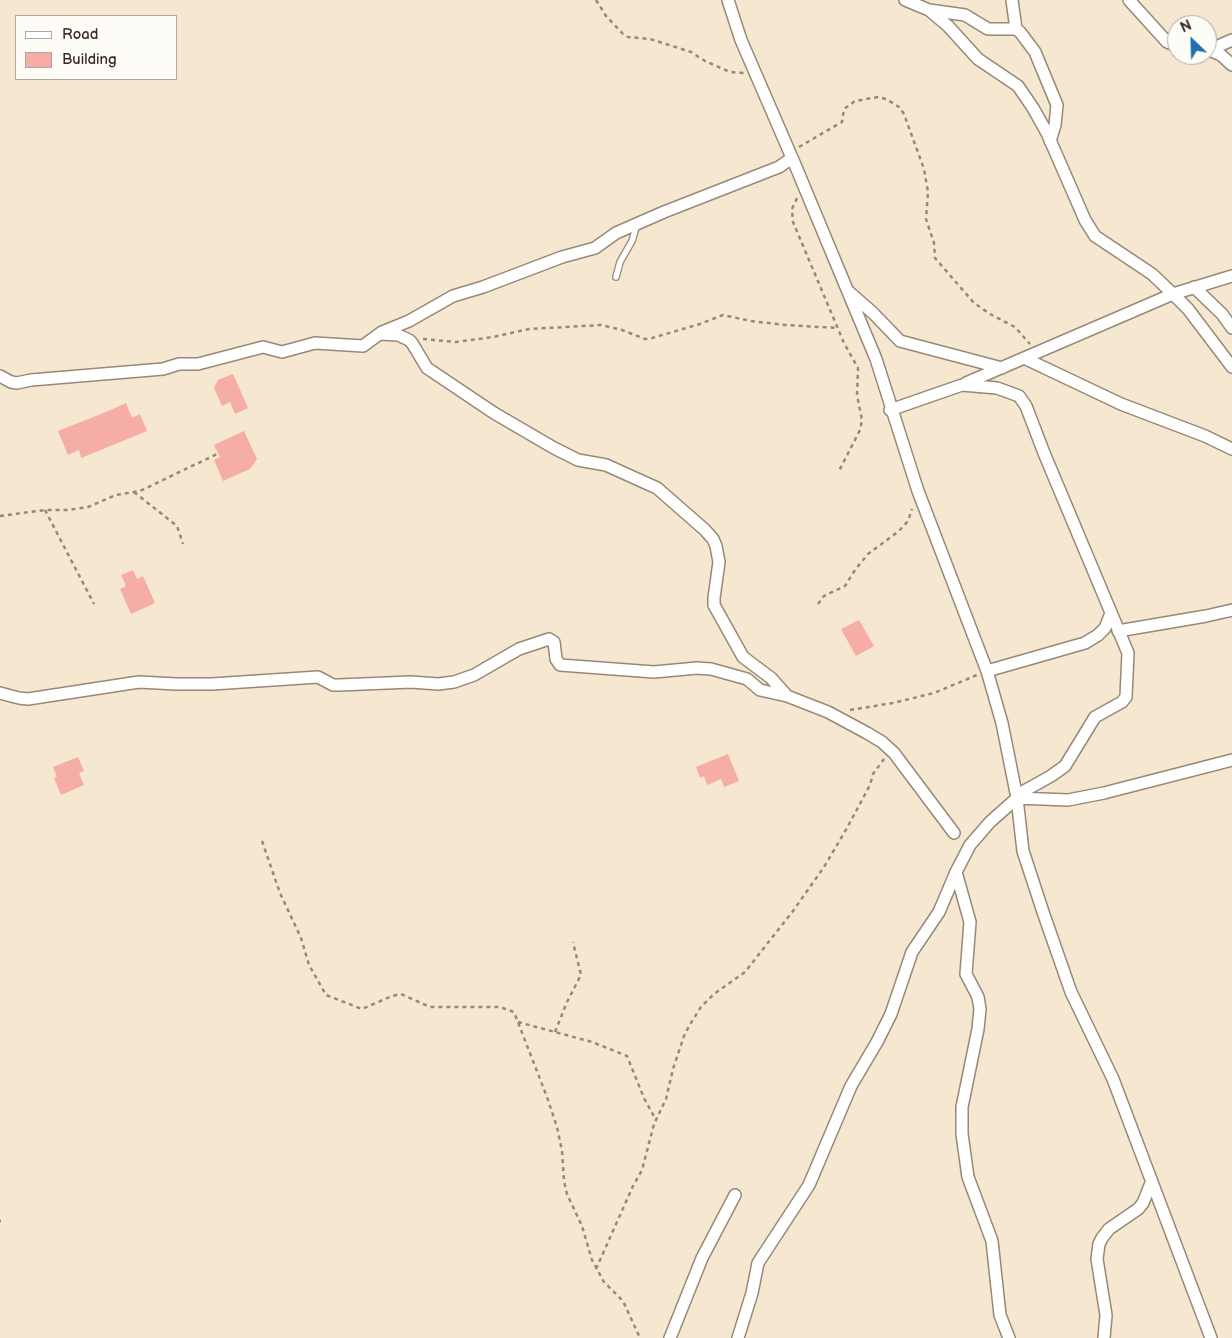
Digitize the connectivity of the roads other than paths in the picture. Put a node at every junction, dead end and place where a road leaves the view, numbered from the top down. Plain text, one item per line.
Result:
1 (728, 0) edge
2 (905, 0) edge
3 (1012, 0) edge
4 (1129, 0) edge
5 (929, 10) junction
6 (1016, 29) junction
7 (1232, 40) edge
8 (1167, 42) edge
9 (1217, 46) edge
10 (1217, 53) edge
11 (1232, 65) edge
12 (1050, 141) junction
13 (792, 158) junction
14 (637, 224) junction
15 (1232, 276) edge
16 (616, 277) dead end
17 (1194, 287) junction
18 (847, 291) junction
19 (1173, 294) junction
20 (1232, 328) edge
21 (380, 334) junction
22 (1024, 358) junction
23 (1232, 367) edge
24 (1002, 368) junction
25 (0, 376) edge
26 (962, 385) junction
27 (890, 410) junction
28 (1232, 449) edge
29 (1232, 610) edge
30 (1111, 613) junction
31 (1118, 631) junction
32 (987, 671) junction
33 (0, 692) edge
34 (787, 696) junction
35 (1232, 760) edge
36 (1017, 797) junction
37 (954, 833) dead end
38 (956, 872) junction
39 (1152, 1183) junction
40 (735, 1195) dead end
41 (670, 1338) edge
42 (738, 1338) edge
43 (1009, 1338) edge
44 (1104, 1338) edge
45 (1211, 1338) edge

1 - 13 street
2 - 5 street
3 - 6 street
4 - 8 street
5 - 6 street
5 - 12 street
6 - 12 street
7 - 9 street
10 - 11 street
12 - 19 street
13 - 14 street
13 - 18 street
14 - 16 lane
14 - 21 street
15 - 17 street
17 - 19 street
17 - 20 street
18 - 24 street
18 - 27 street
19 - 22 street
19 - 23 street
21 - 25 street
21 - 34 street
22 - 24 street
22 - 28 street
24 - 26 street
26 - 27 street
26 - 30 street
27 - 32 street
29 - 31 street
30 - 31 street
30 - 32 street
31 - 36 street
32 - 36 street
33 - 34 street
34 - 37 street
35 - 36 street
36 - 38 street
36 - 39 street
38 - 42 street
38 - 43 street
39 - 44 street
39 - 45 street
40 - 41 street

